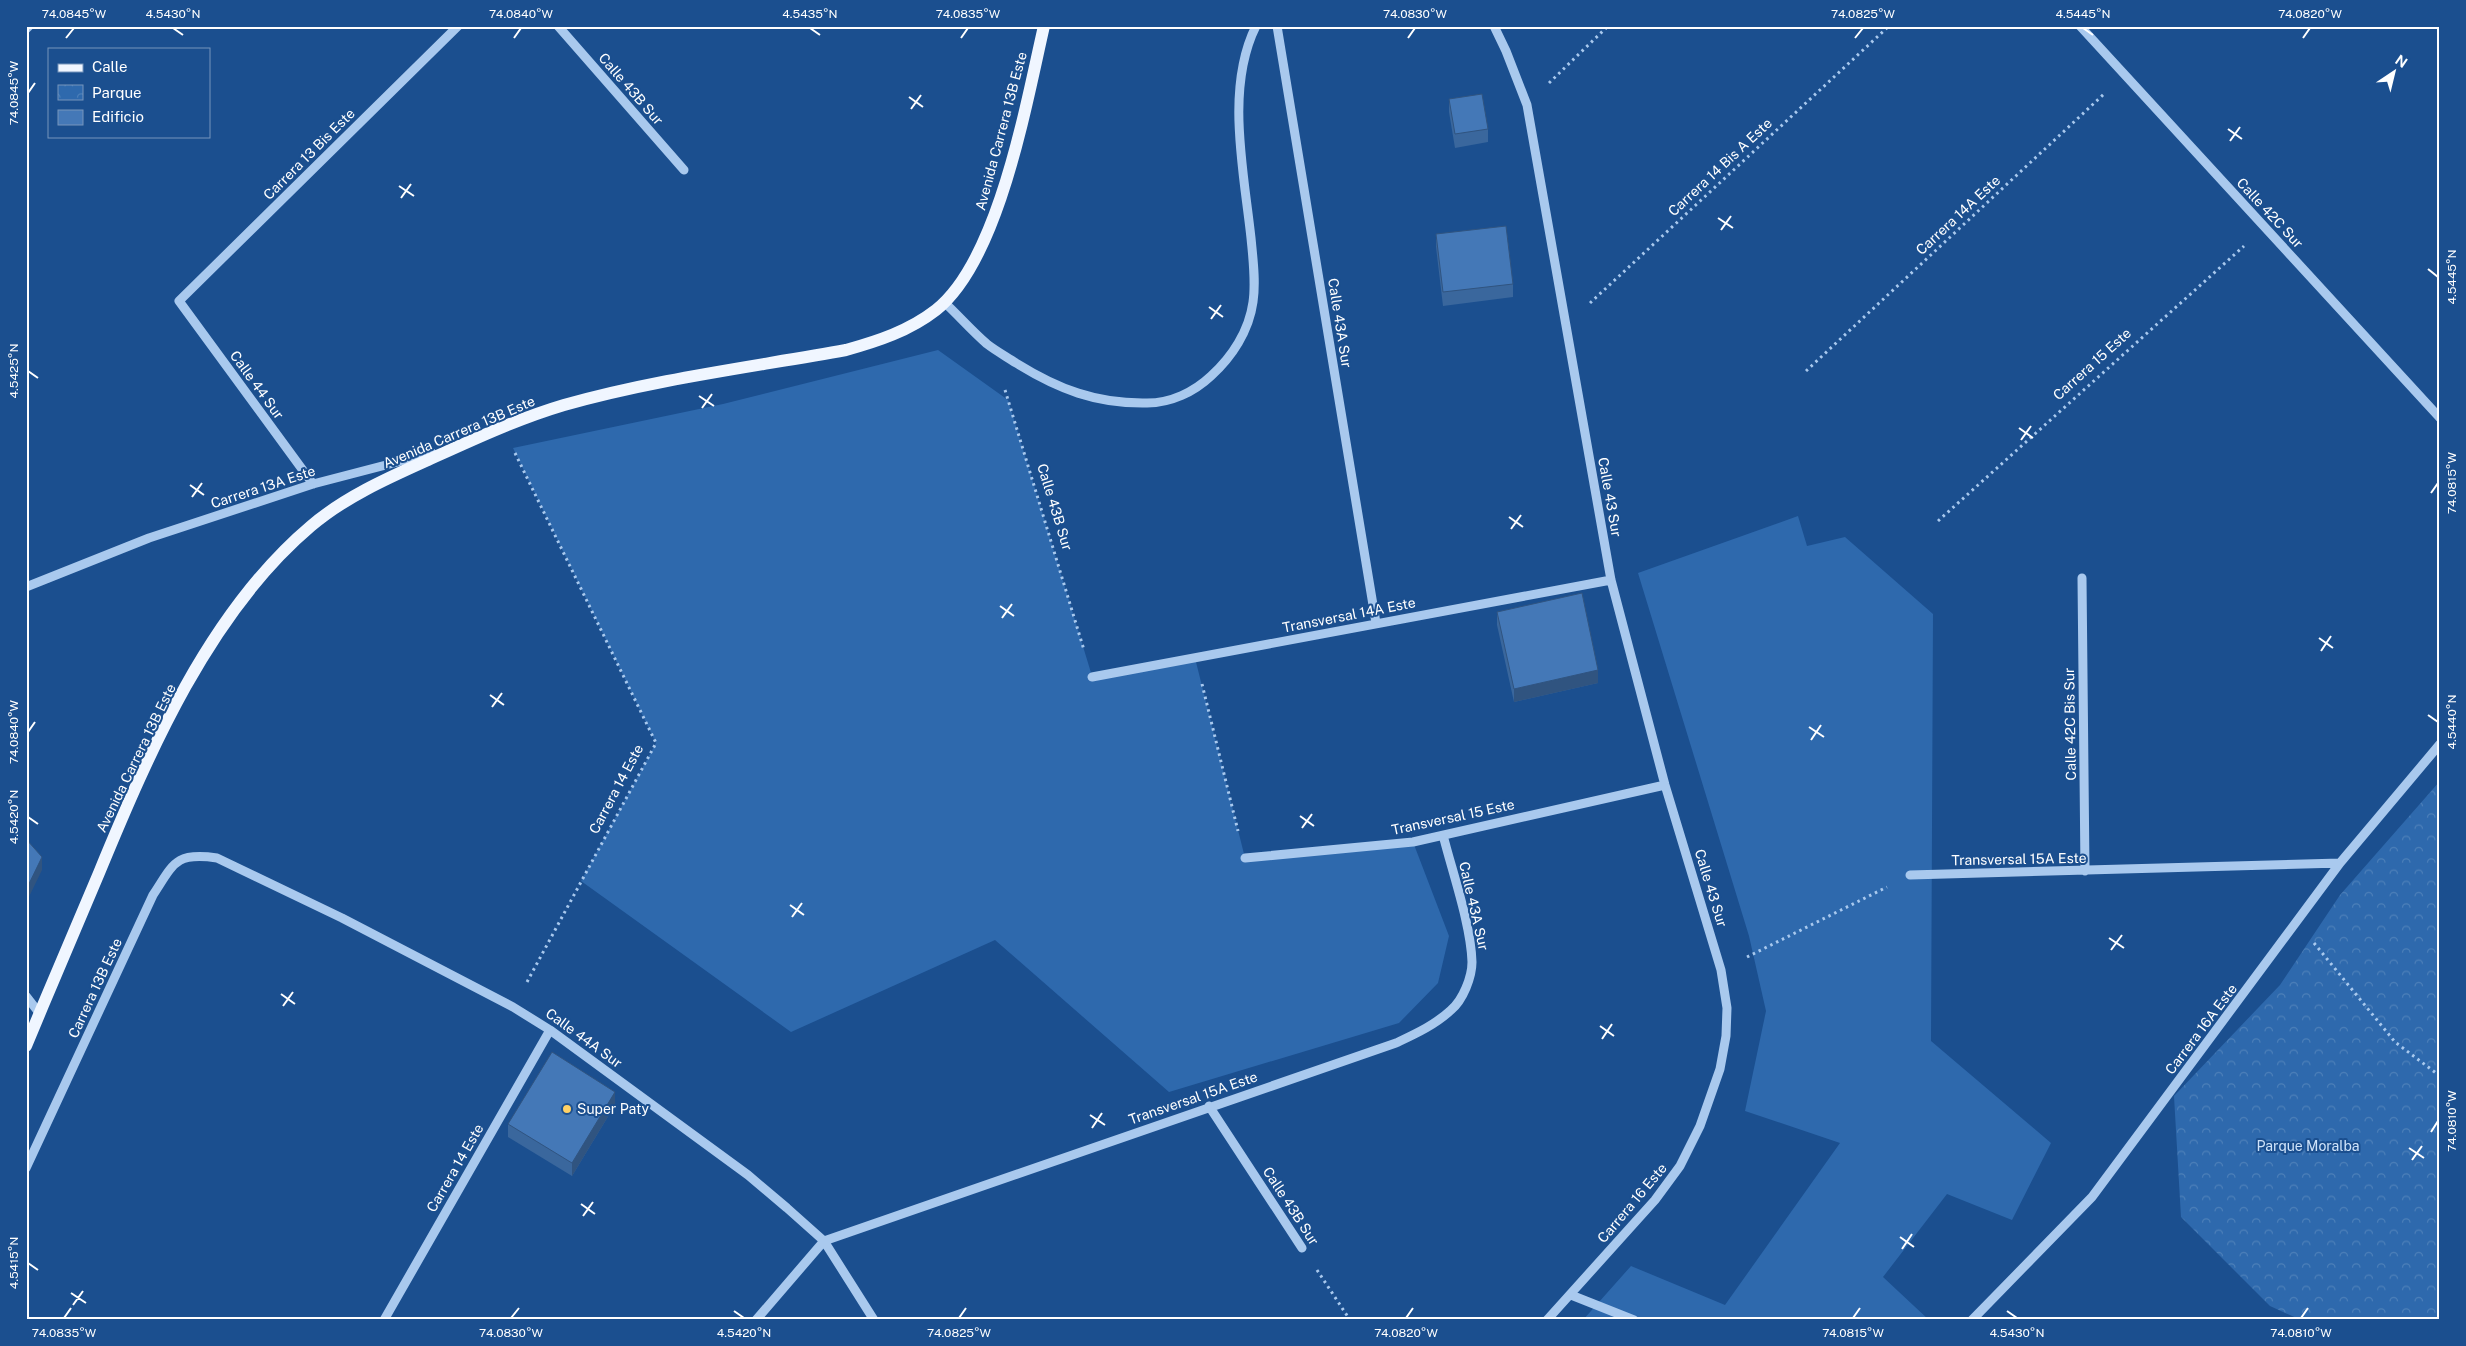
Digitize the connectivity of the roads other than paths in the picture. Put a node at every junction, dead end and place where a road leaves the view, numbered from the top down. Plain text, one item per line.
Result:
1 (29, 26) edge
2 (458, 26) edge
3 (558, 26) edge
4 (1044, 26) edge
5 (1256, 26) edge
6 (1277, 26) edge
7 (1494, 26) edge
8 (2080, 26) edge
9 (26, 29) edge
10 (684, 170) dead end
11 (179, 301) joint
12 (944, 302) junction
13 (2440, 418) edge
14 (456, 447) junction
15 (313, 484) junction
16 (2082, 578) dead end
17 (1611, 580) junction
18 (26, 587) edge
19 (1376, 624) junction
20 (1092, 676) road end
21 (2440, 744) edge
22 (1665, 785) junction
23 (1443, 835) junction
24 (217, 858) joint
25 (1244, 858) road end
26 (2340, 863) junction
27 (2085, 871) junction
28 (1910, 875) road end
29 (1721, 970) joint
30 (26, 996) edge
31 (1453, 1009) joint
32 (40, 1014) junction
33 (550, 1030) junction
34 (26, 1046) edge
35 (1209, 1106) junction
36 (26, 1168) edge
37 (824, 1241) junction
38 (1302, 1248) road end
39 (1571, 1295) junction
40 (384, 1320) edge
41 (756, 1320) edge
42 (874, 1320) edge
43 (1547, 1320) edge
44 (1634, 1320) edge
45 (1972, 1320) edge

1 - 9 street
2 - 11 street, Carrera 13 Bis Este
3 - 10 street, Calle 43B Sur
4 - 12 main road, Avenida Carrera 13B Este
5 - 12 street
6 - 19 street, Calle 43A Sur
7 - 17 street, Calle 43 Sur
8 - 13 street, Calle 42C Sur
11 - 15 street, Calle 44 Sur
12 - 14 main road, Avenida Carrera 13B Este
14 - 15 street, Carrera 13A Este
14 - 32 main road, Avenida Carrera 13B Este
15 - 18 street, Carrera 13A Este
16 - 27 street, Calle 42C Bis Sur
17 - 19 street, Transversal 14A Este
17 - 22 street, Calle 43 Sur
19 - 20 street, Transversal 14A Este
21 - 26 street, Carrera 16A Este
22 - 23 street, Transversal 15 Este
22 - 29 street, Calle 43 Sur
23 - 25 street, Transversal 15 Este
23 - 31 street, Calle 43A Sur
24 - 33 street, Calle 44A Sur
24 - 36 street, Carrera 13B Este
26 - 27 street, Transversal 15A Este
26 - 45 street, Carrera 16A Este
27 - 28 street, Transversal 15A Este
29 - 39 street, Carrera 16 Este
30 - 32 street
31 - 35 street, Transversal 15A Este
32 - 34 main road, Avenida Carrera 13B Este
33 - 37 street, Calle 44A Sur
33 - 40 street, Carrera 14 Este
35 - 37 street, Transversal 15A Este
35 - 38 street, Calle 43B Sur
37 - 41 street
37 - 42 street, Calle 44A Sur
39 - 43 street, Carrera 16 Este
39 - 44 street

